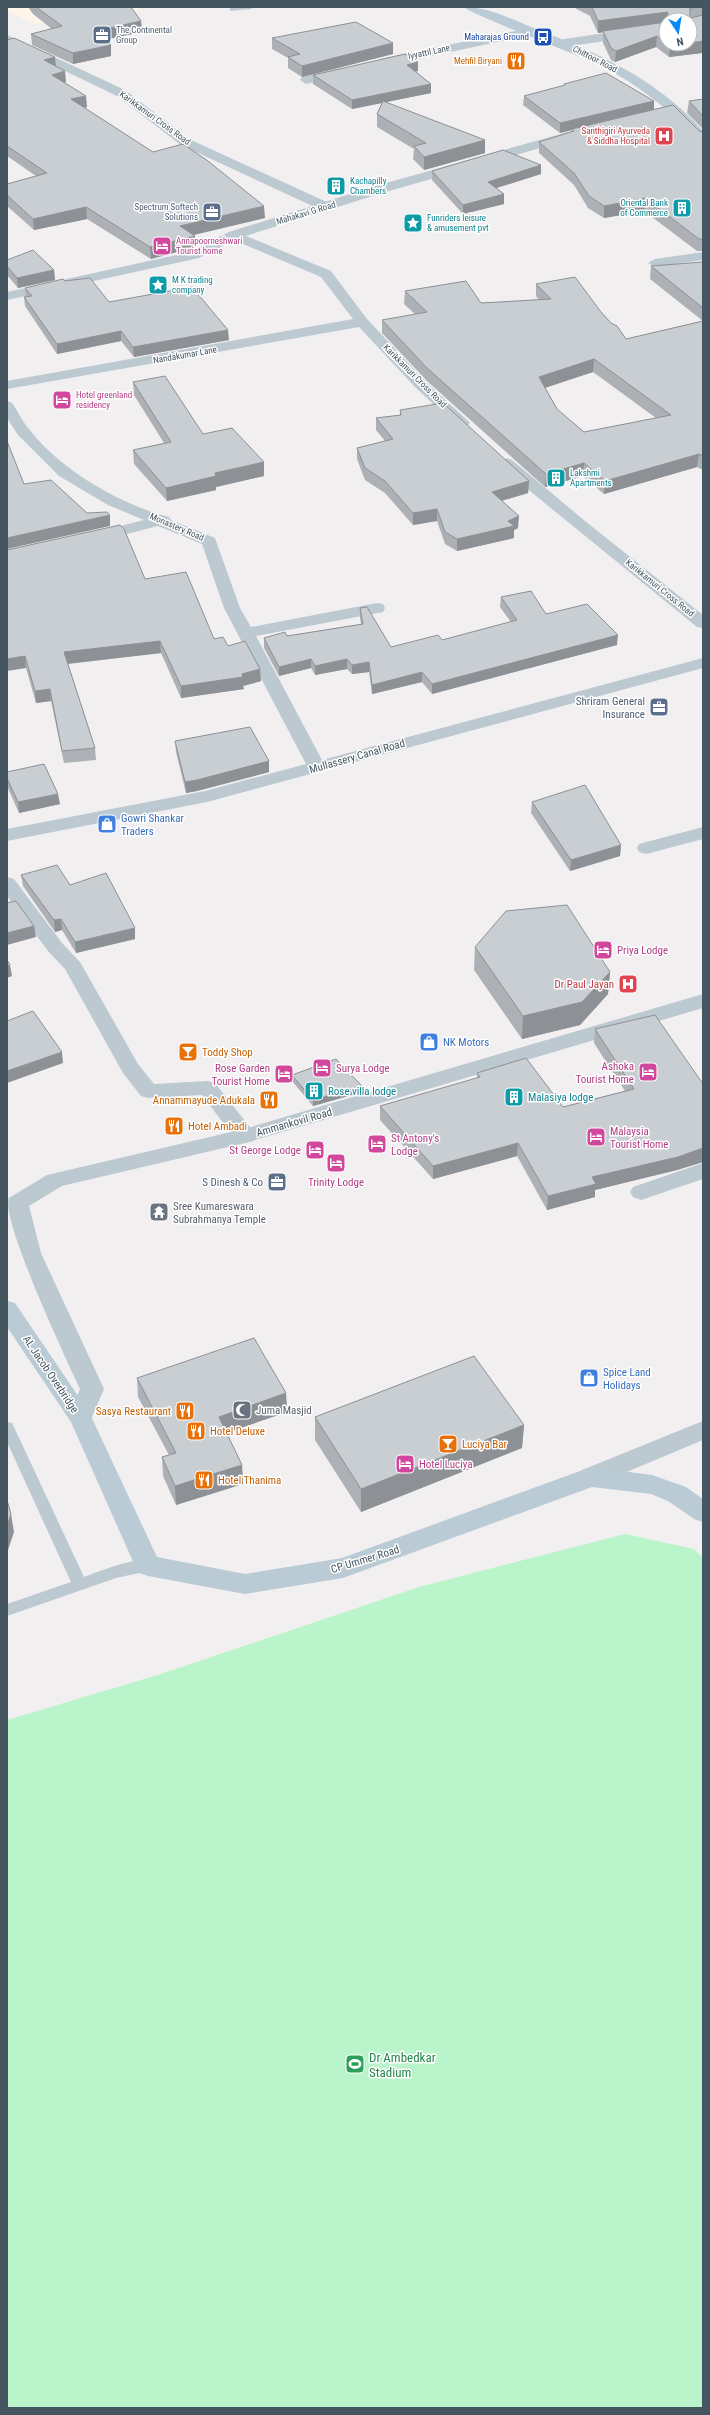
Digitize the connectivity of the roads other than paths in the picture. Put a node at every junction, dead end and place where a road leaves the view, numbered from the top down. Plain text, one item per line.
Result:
1 (247, 7) edge
2 (470, 7) edge
3 (234, 9) dead end
4 (658, 29) edge
5 (530, 32) junction
6 (7, 40) edge
7 (564, 43) junction
8 (365, 66) edge
9 (350, 70) edge
10 (306, 80) edge
11 (676, 110) junction
12 (661, 113) edge
13 (579, 133) edge
14 (703, 139) edge
15 (326, 207) junction
16 (234, 235) junction
17 (703, 256) edge
18 (655, 263) dead end
19 (7, 296) edge
20 (362, 322) junction
21 (7, 385) edge
22 (7, 406) edge
23 (471, 431) edge
24 (495, 452) edge
25 (163, 520) junction
26 (77, 541) edge
27 (377, 608) dead end
28 (703, 623) edge
29 (246, 634) junction
30 (703, 663) edge
31 (317, 767) junction
32 (703, 834) edge
33 (7, 836) edge
34 (646, 848) dead end
35 (7, 883) edge
36 (703, 1001) edge
37 (245, 1136) junction
38 (703, 1171) edge
39 (641, 1192) dead end
40 (7, 1310) edge
41 (81, 1418) junction
42 (7, 1427) edge
43 (703, 1430) edge
44 (591, 1477) junction
45 (703, 1512) edge
46 (148, 1566) junction
47 (80, 1585) junction
48 (7, 1610) edge

1 - 3 street
2 - 5 main road, Chittoor Road
4 - 7 street
5 - 7 main road, Chittoor Road
5 - 8 street, Iyyattil Lane
6 - 15 street, Karikkamuri Cross Road
7 - 11 main road, Chittoor Road
9 - 10 street
11 - 12 street
11 - 14 main road, Chittoor Road
13 - 15 street, Mahakavi G Road
15 - 16 street, Mahakavi G Road
16 - 19 street, Mahakavi G Road
16 - 20 street, Karikkamuri Cross Road
17 - 18 street
20 - 21 street, Nandakumar Lane
20 - 23 street, Karikkamuri Cross Road
22 - 25 street, Monastery Road
24 - 28 street, Karikkamuri Cross Road
25 - 26 street
25 - 29 street, Monastery Road
27 - 29 street
29 - 31 street, Monastery Road
30 - 31 street, Mullassery Canal Road
31 - 33 street, Mullassery Canal Road
32 - 34 street
35 - 37 street
36 - 37 street, Ammankovil Road
37 - 41 street, Ammankovil Road
38 - 39 street
40 - 41 main road, AL Jacob Overbridge
41 - 46 main road
42 - 47 lane
43 - 44 street
44 - 45 main road, CP Ummer Road
44 - 46 main road, CP Ummer Road
46 - 47 lane
47 - 48 lane

